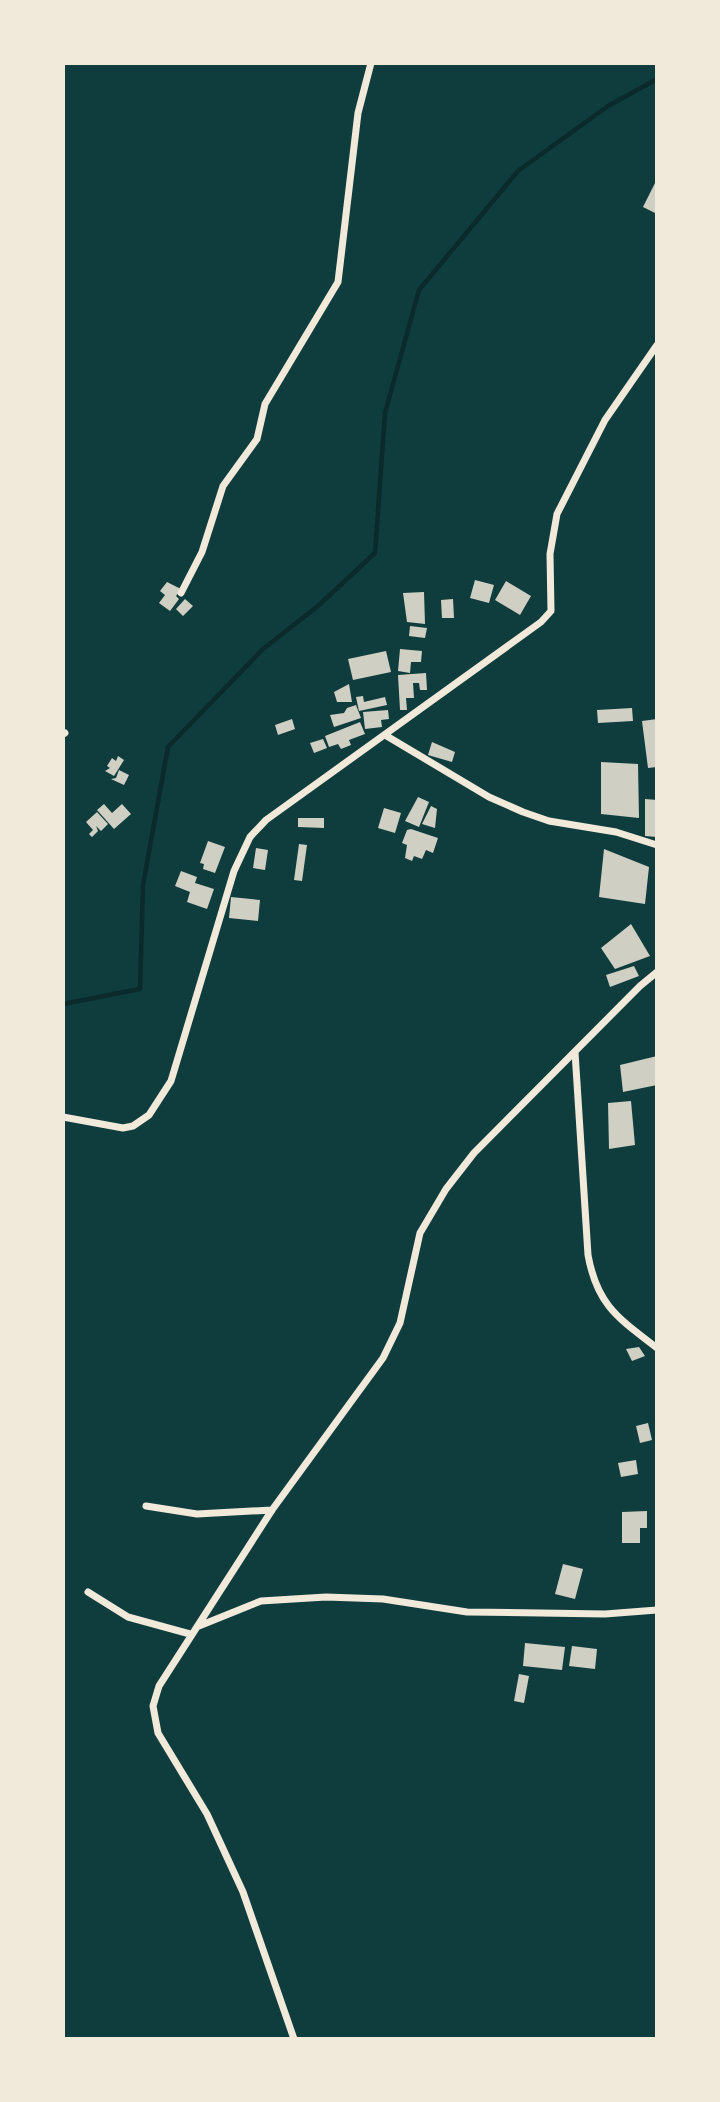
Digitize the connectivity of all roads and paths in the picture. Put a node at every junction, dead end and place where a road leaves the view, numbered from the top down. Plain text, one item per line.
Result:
1 (371, 63) edge
2 (657, 345) edge
3 (181, 593) dead end
4 (385, 736) junction
5 (657, 845) edge
6 (657, 972) edge
7 (575, 1052) junction
8 (63, 1117) edge
9 (657, 1348) edge
10 (145, 1506) dead end
11 (272, 1510) junction
12 (88, 1592) dead end
13 (657, 1611) edge
14 (196, 1627) junction
15 (190, 1634) junction
16 (294, 2039) edge

1 - 3 street
2 - 4 street
4 - 5 street
4 - 8 street
6 - 7 street
7 - 9 street
7 - 11 street
10 - 11 street
11 - 14 street
12 - 15 street
13 - 14 street
14 - 15 street
15 - 16 street

